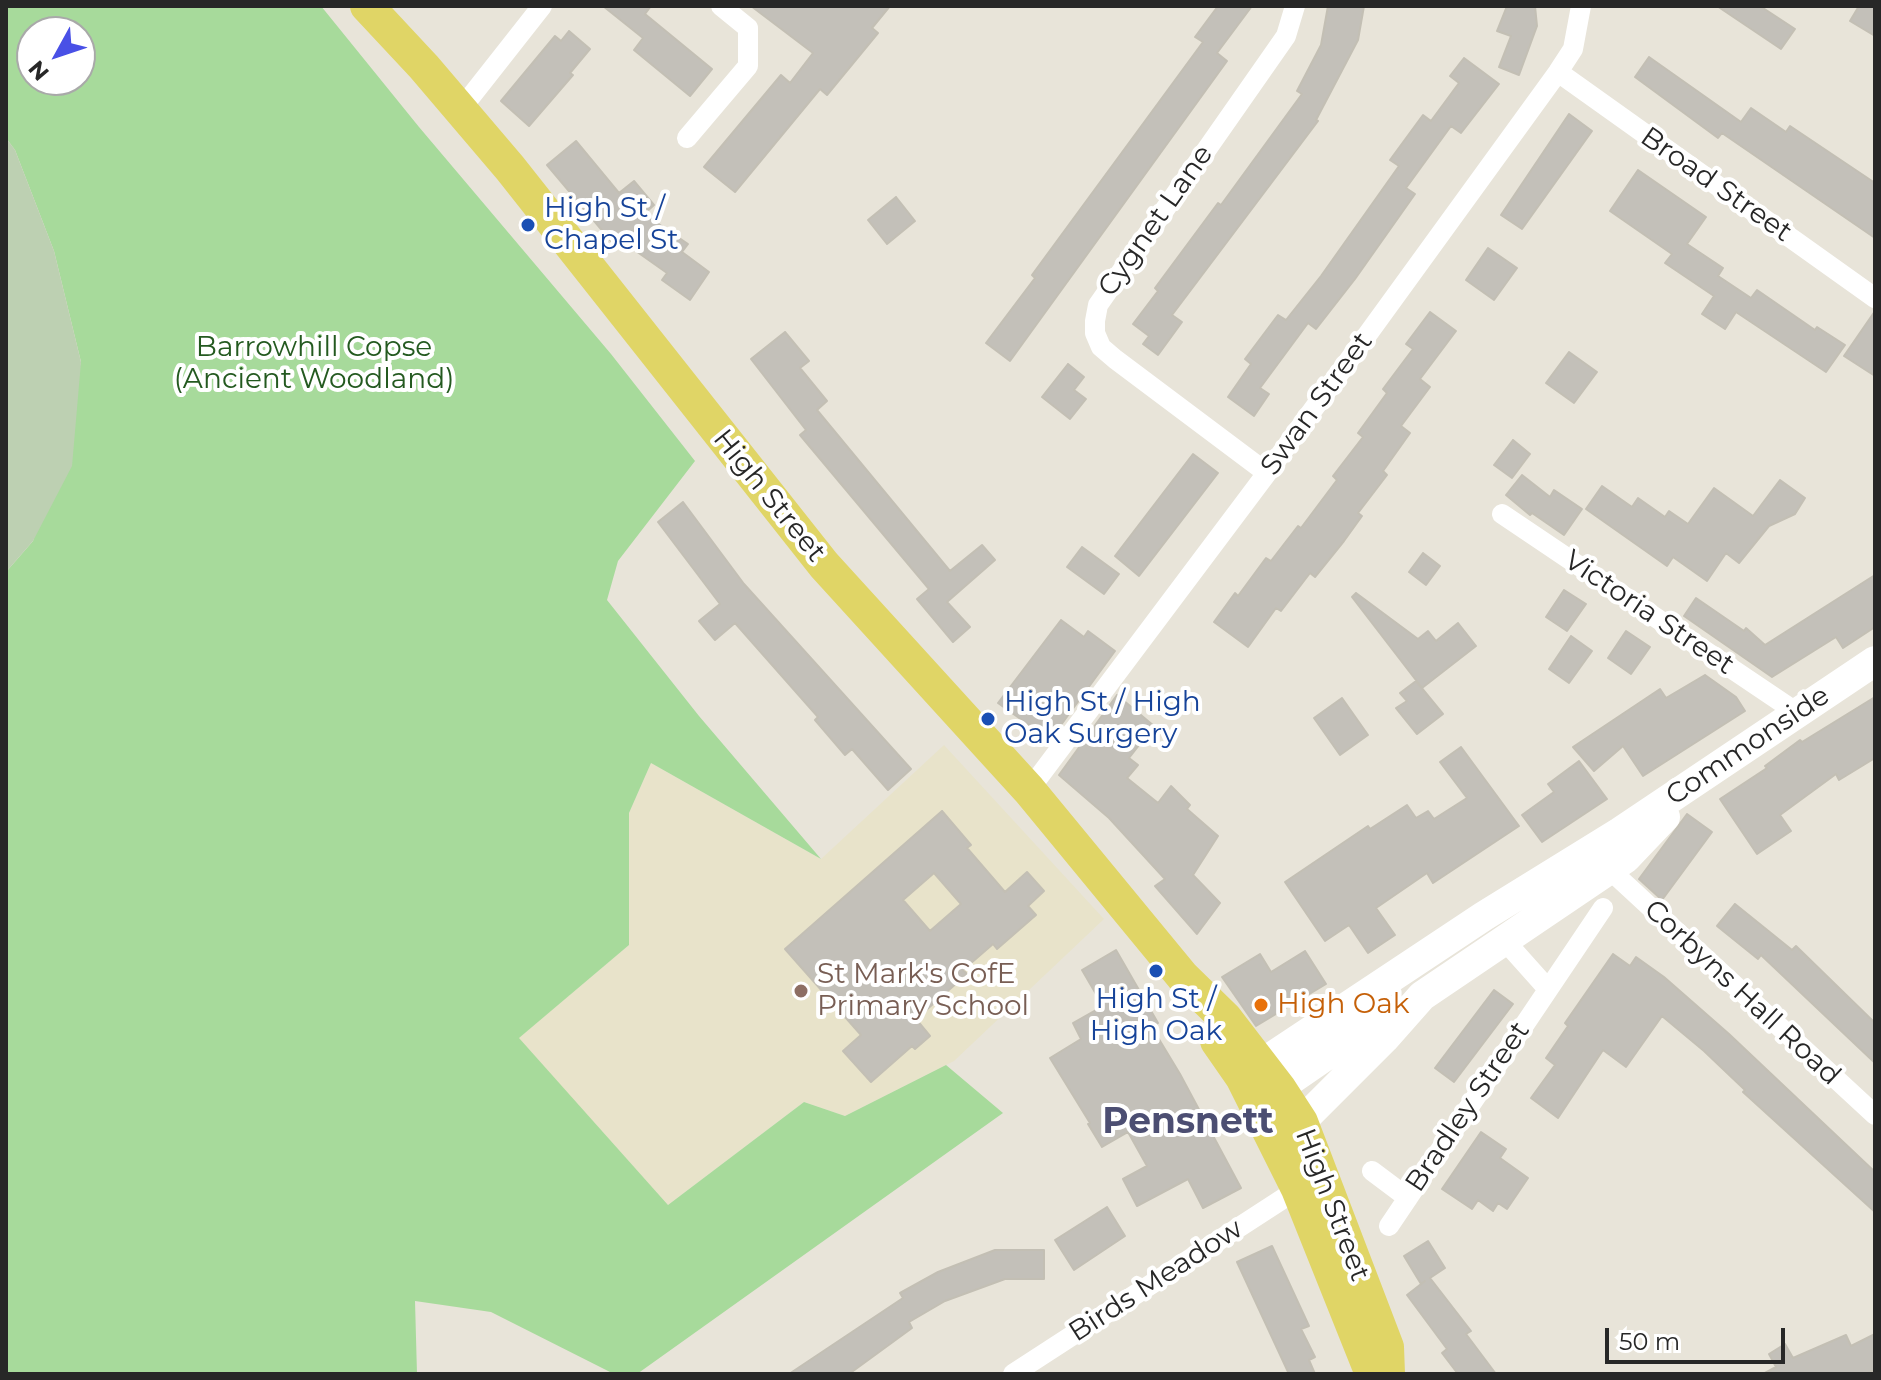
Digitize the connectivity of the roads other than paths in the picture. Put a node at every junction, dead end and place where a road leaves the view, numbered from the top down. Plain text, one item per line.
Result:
1 (367, 6) edge
2 (542, 6) edge
3 (721, 6) edge
4 (1295, 6) edge
5 (1581, 6) edge
6 (1558, 72) junction
7 (461, 109) junction
8 (687, 138) dead end
9 (1875, 298) edge
10 (1267, 473) junction
11 (1502, 514) dead end
12 (1875, 661) edge
13 (1796, 712) junction
14 (1702, 778) junction
15 (1029, 790) junction
16 (1600, 859) junction
17 (1603, 908) dead end
18 (1484, 916) junction
19 (1505, 941) junction
20 (1547, 988) junction
21 (1422, 996) junction
22 (1258, 1080) junction
23 (1875, 1115) edge
24 (1301, 1122) junction
25 (1372, 1171) dead end
26 (1298, 1189) junction
27 (1408, 1198) junction
28 (1389, 1226) dead end
29 (1013, 1374) edge
30 (1372, 1374) edge
31 (1388, 1374) edge

1 - 7 main road, High Street
2 - 7 street
3 - 8 street
4 - 10 street, Cygnet Lane
5 - 6 street, Swan Street
6 - 9 street, Broad Street
6 - 10 street, Swan Street
7 - 15 main road, High Street
10 - 15 street, Swan Street
11 - 13 street, Victoria Street
12 - 13 main road, Commonside
13 - 14 main road, Commonside
14 - 16 main road, Commonside
14 - 16 main road
15 - 22 main road, High Street
16 - 18 main road
16 - 19 main road
16 - 23 street, Corbyns Hall Road
17 - 20 street, Bradley Street
18 - 19 main road
18 - 22 main road
19 - 20 street
19 - 21 main road
20 - 27 street, Bradley Street
21 - 22 main road
21 - 24 main road
22 - 24 main road, High Street
22 - 26 main road, High Street
24 - 31 main road, High Street
25 - 27 street
26 - 29 street, Birds Meadow
26 - 30 main road, High Street
27 - 28 street, Bradley Street

